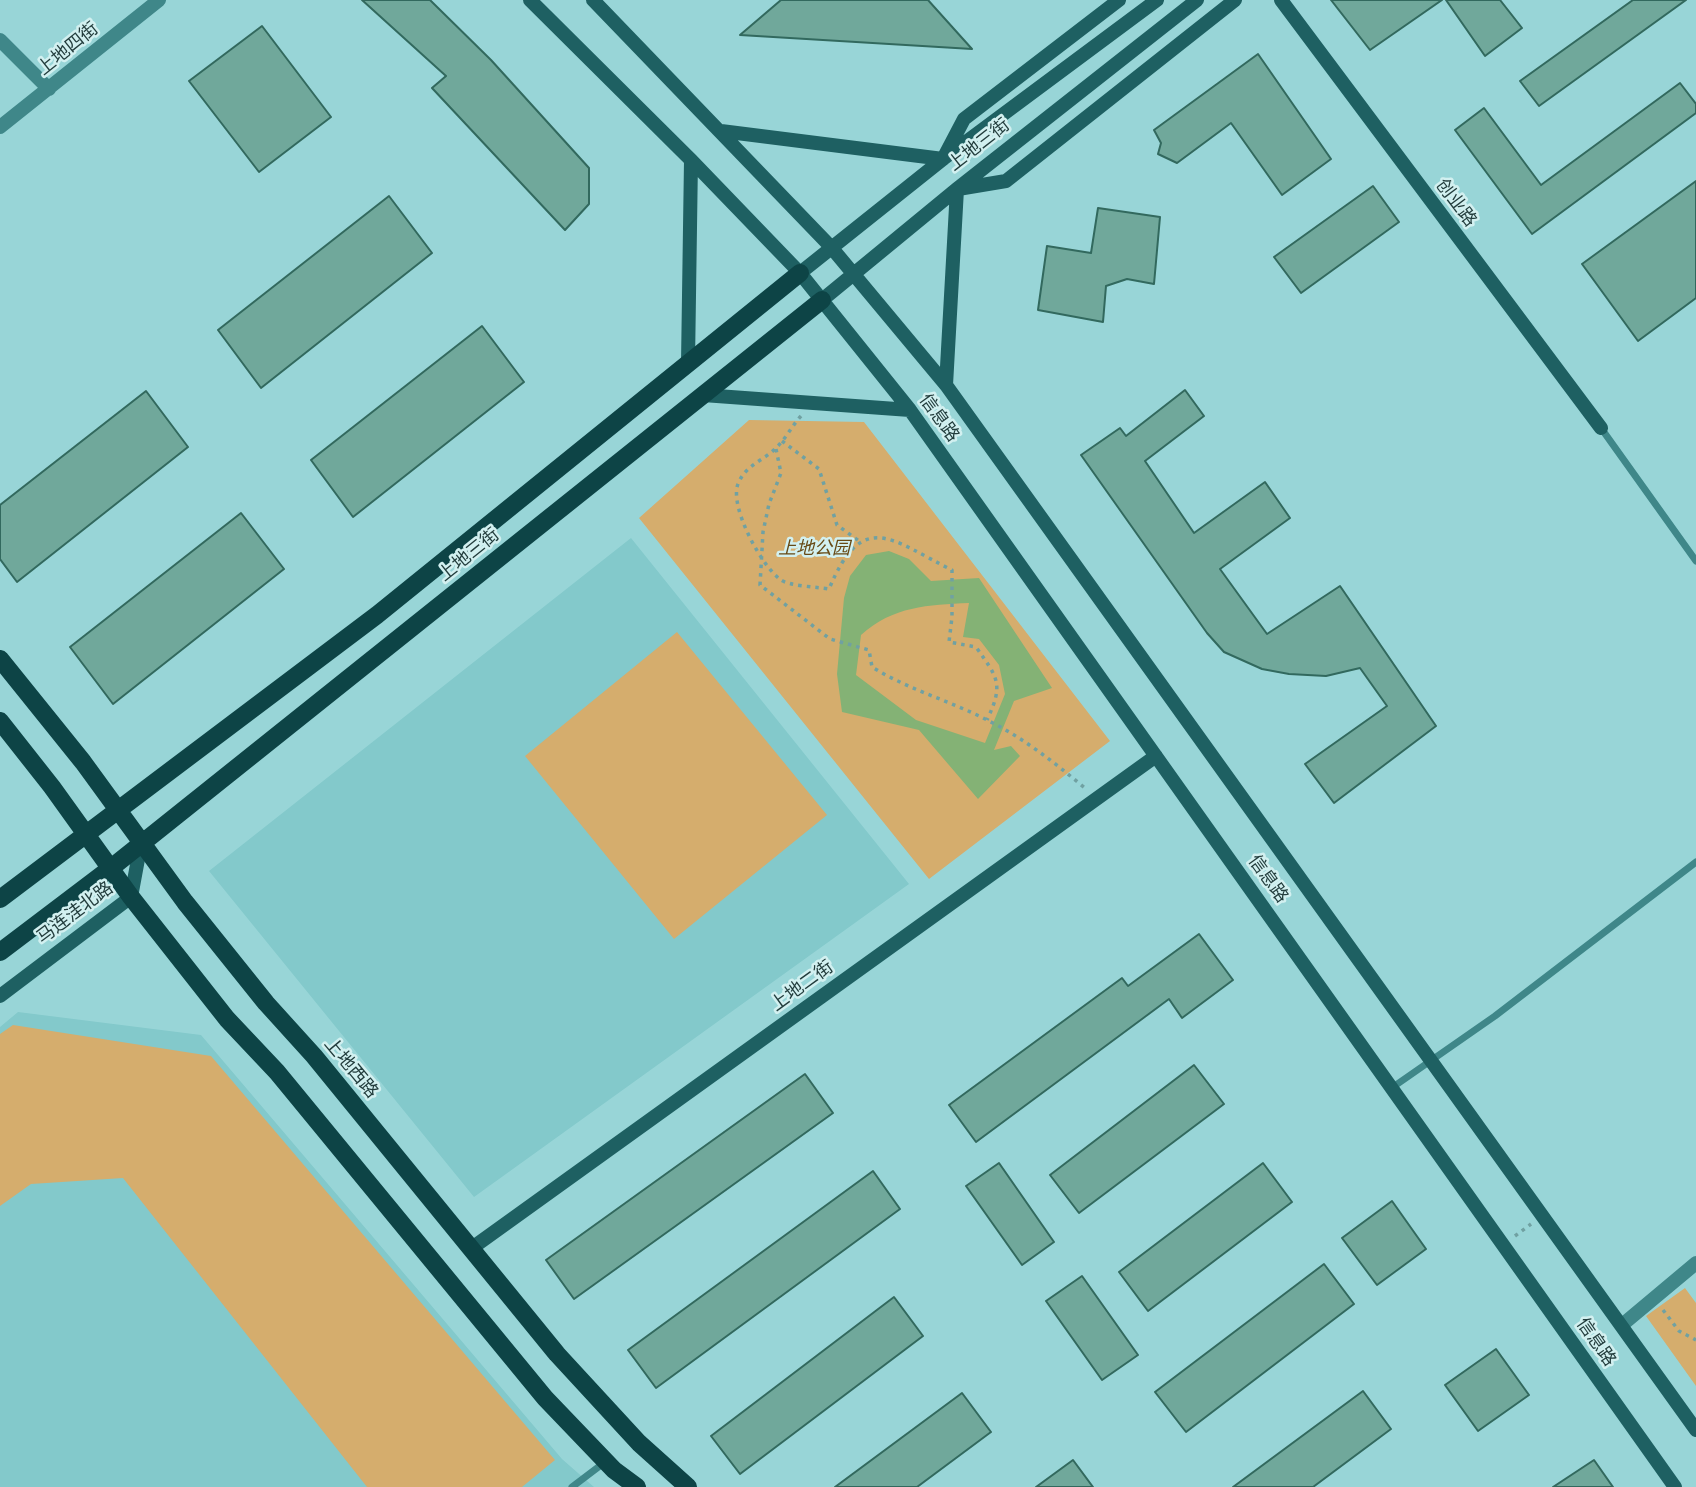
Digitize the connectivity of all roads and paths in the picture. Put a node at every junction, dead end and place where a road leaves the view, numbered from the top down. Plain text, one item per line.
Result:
1 (159, 0) edge
2 (530, 0) edge
3 (593, 0) edge
4 (1119, 0) edge
5 (1157, 0) edge
6 (1197, 0) edge
7 (1235, 0) edge
8 (1281, 0) edge
9 (0, 40) edge
10 (49, 89) junction
11 (0, 127) edge
12 (721, 131) junction
13 (943, 159) junction
14 (691, 160) junction
15 (957, 189) junction
16 (831, 247) junction
17 (800, 273) junction
18 (853, 274) junction
19 (822, 300) junction
20 (688, 362) junction
21 (946, 385) junction
22 (703, 395) junction
23 (812, 403) junction
24 (910, 410) junction
25 (1601, 428) joint
26 (782, 441) junction
27 (776, 449) junction
28 (859, 541) junction
29 (761, 558) junction
30 (1696, 561) edge
31 (0, 659) edge
32 (987, 719) junction
33 (0, 721) edge
34 (1156, 755) junction
35 (1096, 797) junction
36 (116, 810) junction
37 (86, 833) junction
38 (141, 843) junction
39 (1696, 862) edge
40 (111, 868) junction
41 (131, 897) junction
42 (0, 899) edge
43 (0, 952) edge
44 (0, 996) edge
45 (1430, 1062) junction
46 (1393, 1087) junction
47 (1542, 1215) junction
48 (1504, 1244) junction
49 (472, 1248) junction
50 (1696, 1263) edge
51 (1653, 1297) junction
52 (1622, 1325) junction
53 (1696, 1340) edge
54 (1696, 1430) edge
55 (606, 1462) junction
56 (572, 1487) edge
57 (637, 1487) edge
58 (688, 1487) edge
59 (1675, 1487) edge

1 - 10 street, 上地四街
2 - 14 main road
3 - 12 main road
4 - 13 main road, 上地三街
5 - 13 main road, 上地三街
6 - 15 main road, 上地三街
7 - 15 main road, 上地三街
8 - 25 main road, 创业路
9 - 10 street
10 - 11 street, 上地四街
12 - 13 main road
12 - 16 main road
13 - 16 main road, 上地三街
14 - 17 main road, 信息路
14 - 20 main road
15 - 18 main road
15 - 21 main road
16 - 17 main road, 上地三街
16 - 18 main road, 信息路
17 - 19 main road, 信息路
17 - 20 main road, 上地三街
18 - 19 main road
18 - 21 main road, 信息路
19 - 22 main road, 上地三街
19 - 24 main road, 信息路
20 - 36 main road, 上地三街
21 - 45 main road, 信息路
22 - 23 main road
22 - 38 main road, 上地三街
23 - 24 main road
23 - 26 path
24 - 34 main road, 信息路
25 - 30 lane
26 - 27 path
26 - 28 path
27 - 29 path
27 - 29 path
28 - 29 path
28 - 32 path
29 - 32 path
31 - 36 main road, 上地西路
32 - 35 path
33 - 37 main road
34 - 35 main road, 上地二街
34 - 46 main road, 信息路
35 - 49 main road, 上地二街
36 - 37 main road, 上地三街
36 - 38 main road, 上地西路
37 - 40 main road
37 - 42 main road
38 - 40 main road, 上地三街
38 - 41 main road, 马连洼北路
38 - 49 main road, 上地西路
39 - 45 lane
40 - 41 main road
40 - 43 main road, 马连洼北路
41 - 44 main road, 马连洼北路
41 - 55 main road
45 - 46 lane
45 - 47 main road, 信息路
46 - 48 main road, 信息路
47 - 48 path
47 - 52 main road, 信息路
48 - 59 main road, 信息路
49 - 58 main road, 上地西路
50 - 51 street
51 - 52 street
51 - 53 path
52 - 54 main road, 信息路
55 - 56 lane
55 - 57 main road

